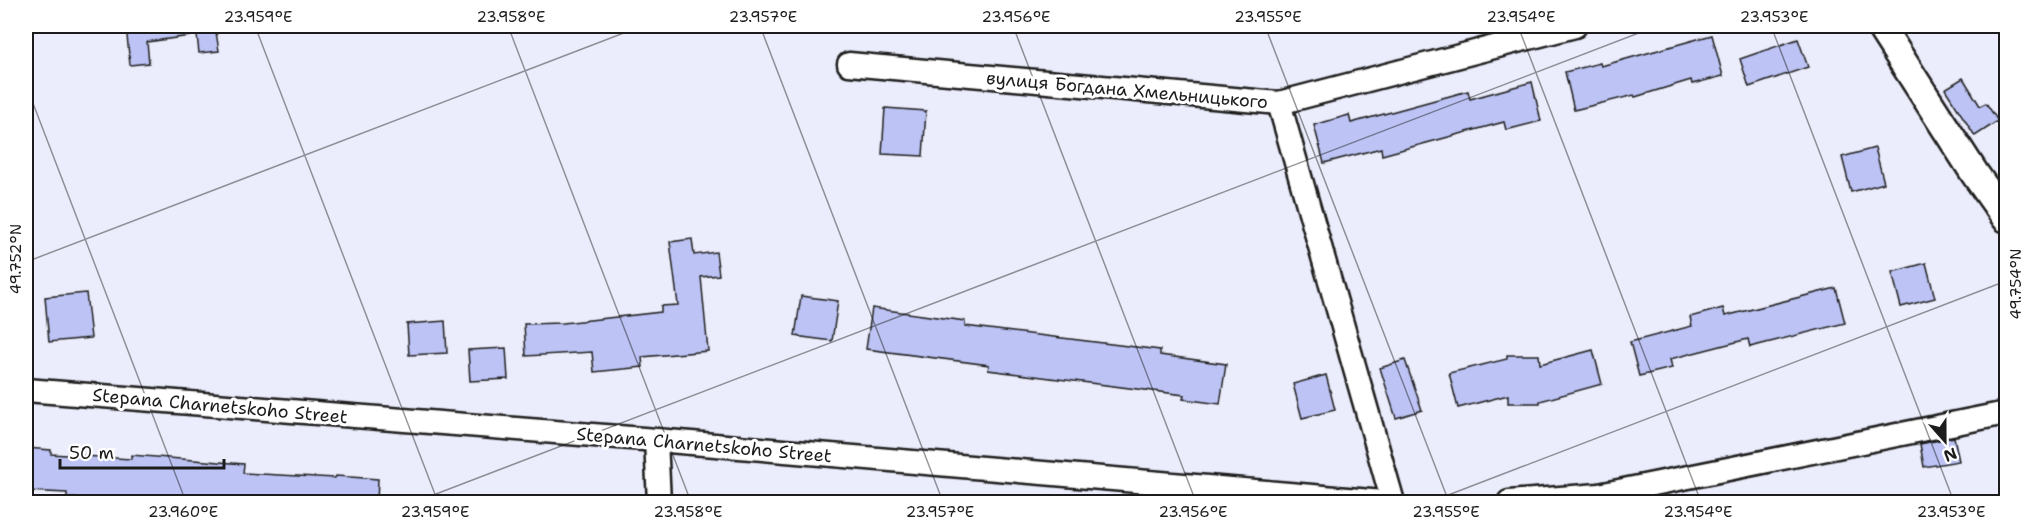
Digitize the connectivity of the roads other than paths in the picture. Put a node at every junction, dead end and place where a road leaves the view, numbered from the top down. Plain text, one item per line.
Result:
1 (1575, 26) edge
2 (1880, 26) edge
3 (849, 64) dead end
4 (1279, 103) junction
5 (2007, 218) edge
6 (26, 390) edge
7 (2007, 412) edge
8 (656, 440) junction
9 (659, 502) edge
10 (1383, 502) edge
11 (1393, 502) edge
12 (1509, 502) edge

1 - 4 street, вулиця Богдана Хмельницького
2 - 5 street
3 - 4 street, вулиця Богдана Хмельницького
4 - 11 street
6 - 8 street, Stepana Charnetskoho Street
7 - 12 street
8 - 9 street
8 - 10 street, Stepana Charnetskoho Street

